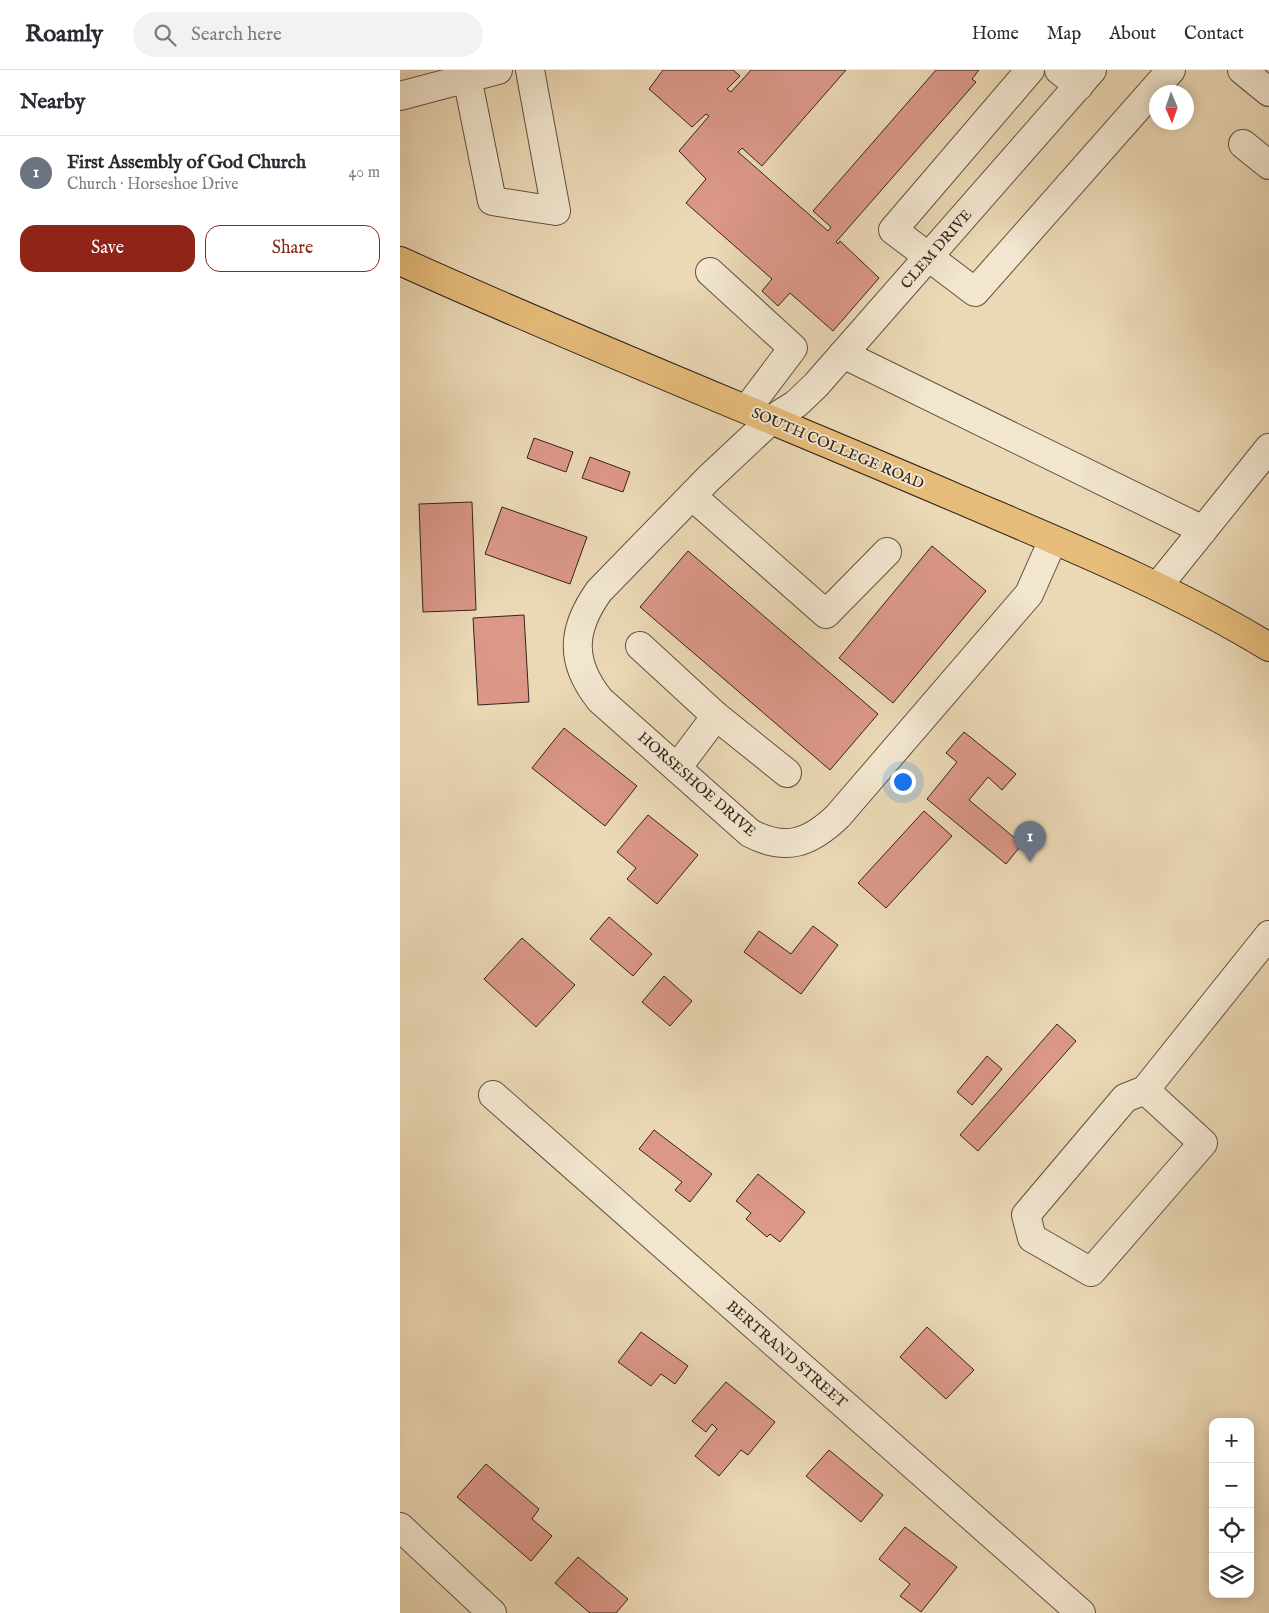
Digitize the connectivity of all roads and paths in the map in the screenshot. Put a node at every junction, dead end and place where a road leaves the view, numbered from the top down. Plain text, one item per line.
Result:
1 (498, 70) edge
2 (530, 70) edge
3 (1030, 70) edge
4 (1171, 70) edge
5 (1242, 70) edge
6 (1077, 75) edge
7 (468, 77) junction
8 (1269, 92) edge
9 (400, 96) edge
10 (1243, 144) dead end
11 (1269, 165) edge
12 (928, 258) junction
13 (400, 261) edge
14 (710, 272) dead end
15 (844, 354) junction
16 (759, 414) junction
17 (1269, 448) edge
18 (692, 496) junction
19 (1203, 530) junction
20 (1053, 540) junction
21 (887, 552) dead end
22 (1158, 586) junction
23 (640, 646) dead end
24 (1269, 646) edge
25 (716, 716) junction
26 (677, 768) junction
27 (787, 773) dead end
28 (1269, 935) edge
29 (1145, 1090) junction
30 (493, 1095) dead end
31 (400, 1528) edge
32 (492, 1613) edge
33 (1081, 1613) edge

1 - 7 street
2 - 7 street
3 - 12 street
4 - 12 street
5 - 8 street
6 - 12 street, CLEM DRIVE
7 - 9 street
10 - 11 street
12 - 15 street, CLEM DRIVE
13 - 16 main road, SOUTH COLLEGE ROAD
14 - 16 street
15 - 16 street, CLEM DRIVE
15 - 19 street
16 - 18 street, HORSESHOE DRIVE
16 - 20 main road, SOUTH COLLEGE ROAD
17 - 19 street
18 - 21 street
18 - 26 street, HORSESHOE DRIVE
19 - 22 street
20 - 22 main road, SOUTH COLLEGE ROAD
20 - 26 street, HORSESHOE DRIVE
22 - 24 main road, SOUTH COLLEGE ROAD
23 - 25 street
25 - 26 street
25 - 27 street
28 - 29 street
29 - 29 street
30 - 33 street, BERTRAND STREET
31 - 32 street

